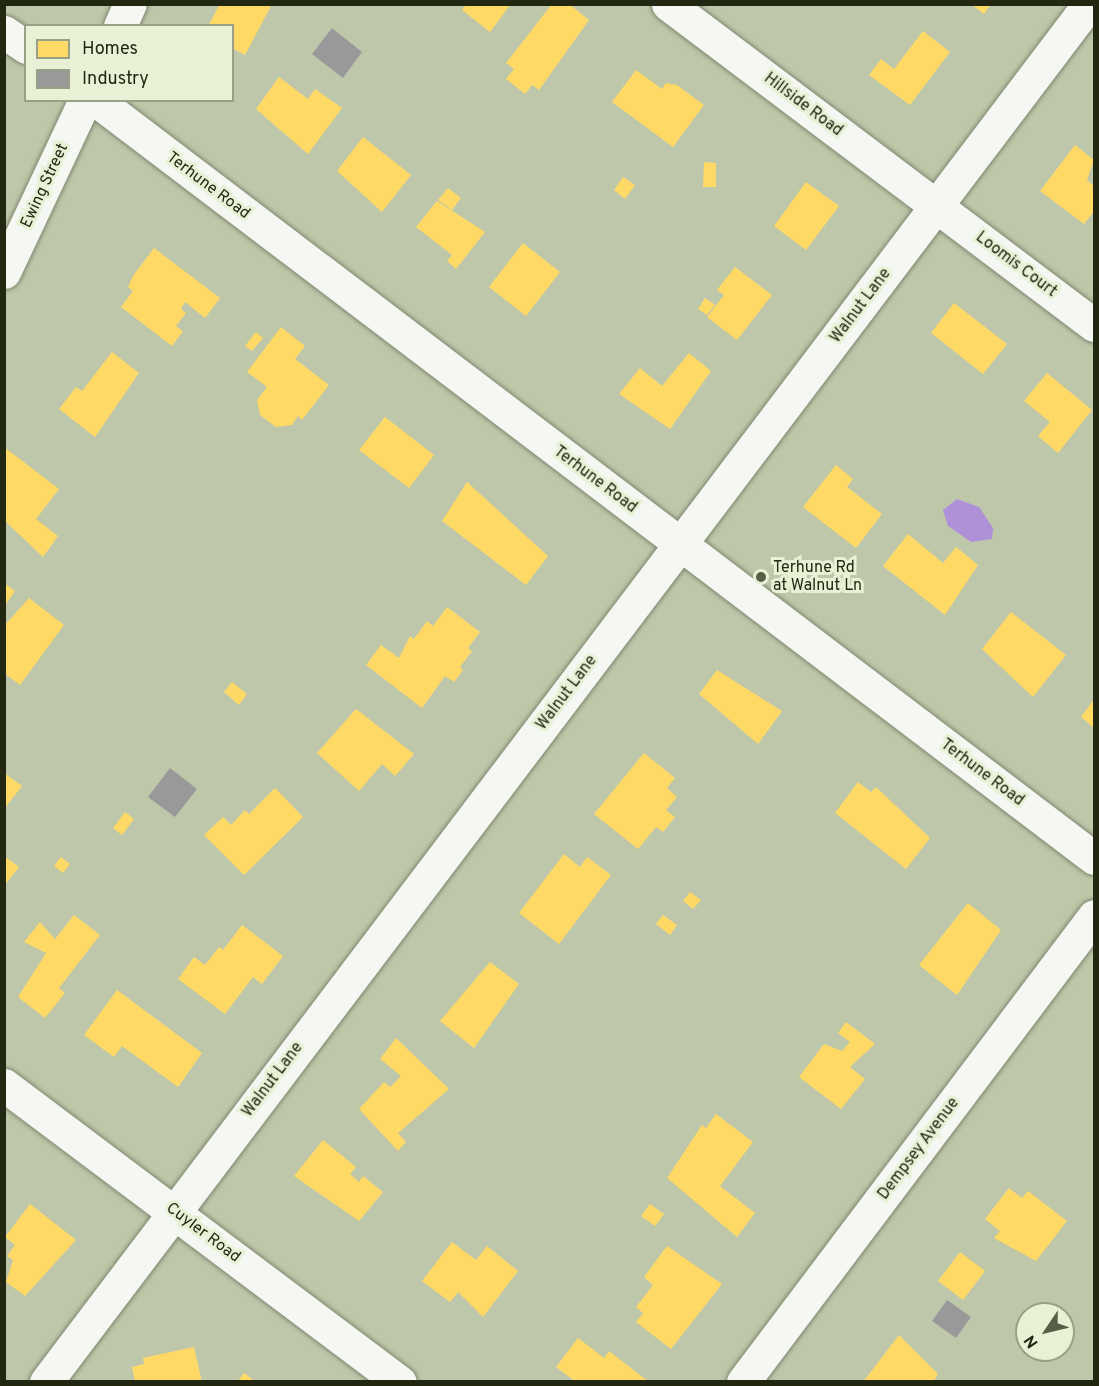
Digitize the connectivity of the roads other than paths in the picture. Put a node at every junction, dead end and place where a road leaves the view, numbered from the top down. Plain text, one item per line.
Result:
1 (130, 4) edge
2 (668, 4) edge
3 (1089, 4) edge
4 (121, 24) edge
5 (4, 32) edge
6 (24, 46) edge
7 (84, 102) edge
8 (99, 102) edge
9 (937, 206) junction
10 (4, 272) edge
11 (1095, 325) edge
12 (681, 544) junction
13 (1095, 858) edge
14 (1095, 916) edge
15 (4, 1085) edge
16 (174, 1211) junction
17 (46, 1382) edge
18 (400, 1382) edge
19 (743, 1382) edge

1 - 4 street
2 - 9 street, Hillside Road
3 - 9 street, Walnut Lane
5 - 6 street
7 - 10 street, Ewing Street
8 - 12 street, Terhune Road
9 - 11 street, Loomis Court
9 - 12 street, Walnut Lane
12 - 13 street, Terhune Road
12 - 16 street, Walnut Lane
14 - 19 street, Dempsey Avenue
15 - 16 street, Cuyler Road
16 - 17 street, Walnut Lane
16 - 18 street, Cuyler Road

